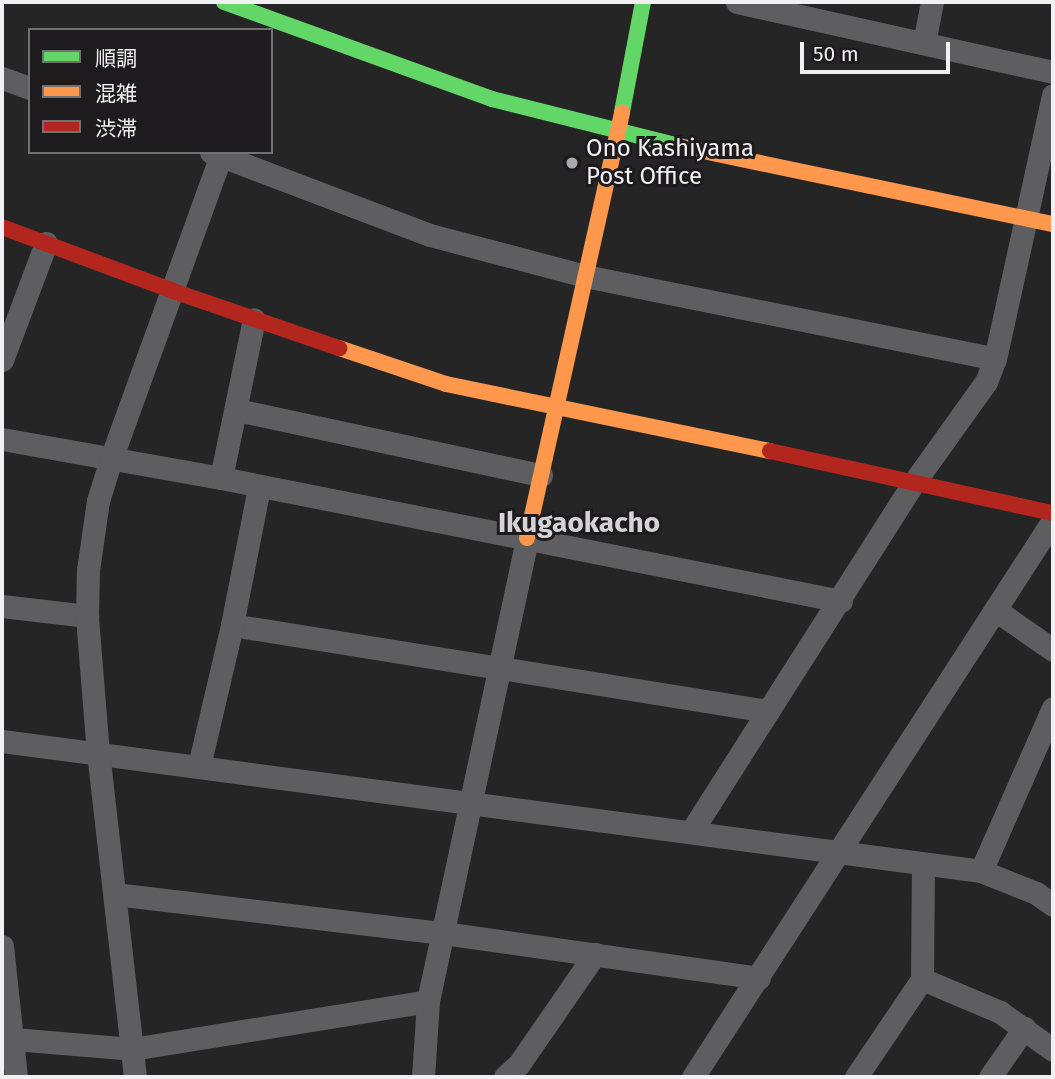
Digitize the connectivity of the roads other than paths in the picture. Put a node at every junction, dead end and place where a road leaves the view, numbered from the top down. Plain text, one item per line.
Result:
1 (224, 2) edge
2 (643, 2) edge
3 (737, 2) edge
4 (932, 2) edge
5 (275, 17) edge
6 (924, 43) junction
7 (1053, 72) edge
8 (2, 78) edge
9 (28, 87) edge
10 (1053, 95) edge
11 (618, 133) junction
12 (218, 154) edge
13 (221, 154) edge
14 (1028, 218) junction
15 (1053, 224) edge
16 (2, 226) edge
17 (46, 243) junction
18 (585, 276) junction
19 (173, 291) junction
20 (254, 319) junction
21 (995, 359) junction
22 (2, 360) edge
23 (556, 407) junction
24 (237, 410) junction
25 (2, 439) edge
26 (111, 459) junction
27 (541, 475) junction
28 (221, 478) junction
29 (915, 481) junction
30 (258, 488) junction
31 (1053, 513) edge
32 (1053, 520) edge
33 (527, 538) junction
34 (841, 601) junction
35 (2, 606) edge
36 (997, 611) junction
37 (87, 616) junction
38 (232, 625) junction
39 (1053, 650) edge
40 (499, 669) junction
41 (1053, 708) edge
42 (768, 711) junction
43 (2, 741) edge
44 (99, 754) junction
45 (199, 766) junction
46 (470, 803) junction
47 (691, 832) junction
48 (838, 854) junction
49 (923, 865) junction
50 (981, 871) junction
51 (115, 894) junction
52 (1053, 905) edge
53 (443, 933) junction
54 (2, 946) edge
55 (595, 954) junction
56 (758, 978) junction
57 (922, 979) junction
58 (428, 1000) junction
59 (1024, 1028) junction
60 (7, 1039) edge
61 (132, 1049) junction
62 (1053, 1050) edge
63 (16, 1077) edge
64 (135, 1077) edge
65 (423, 1077) edge
66 (505, 1077) edge
67 (693, 1077) edge
68 (856, 1077) edge
69 (990, 1077) edge

1 - 5 street
2 - 11 street
3 - 6 street
4 - 6 street
5 - 11 street
6 - 7 street
8 - 9 street
10 - 14 street
11 - 14 street
11 - 18 street
12 - 19 street
13 - 18 street
14 - 15 street
14 - 21 street
16 - 17 street
17 - 19 street
17 - 22 street
18 - 21 street
18 - 23 street
19 - 20 street
19 - 26 street
20 - 23 street
20 - 24 street
21 - 29 street
23 - 27 street
23 - 29 street
24 - 27 street
24 - 28 street
25 - 26 street
26 - 28 street
26 - 37 street
27 - 33 street
28 - 30 street
29 - 31 street
29 - 34 street
30 - 33 street
30 - 38 street
32 - 36 street
33 - 34 street
33 - 40 street
34 - 42 street
35 - 37 street
36 - 39 street
36 - 48 street
37 - 44 street
38 - 40 street
38 - 45 street
40 - 42 street
40 - 46 street
41 - 50 street
42 - 47 street
43 - 44 street
44 - 45 street
44 - 51 street
45 - 46 street
46 - 47 street
46 - 53 street
47 - 48 street
48 - 49 street
48 - 56 street
49 - 50 street
49 - 57 street
50 - 52 street
51 - 53 street
51 - 61 street
53 - 55 street
53 - 58 street
54 - 60 street
55 - 56 street
55 - 66 street
56 - 67 street
57 - 59 street
57 - 68 street
58 - 61 street
58 - 65 street
59 - 62 street
59 - 69 street
60 - 61 street
60 - 63 street
61 - 64 street

